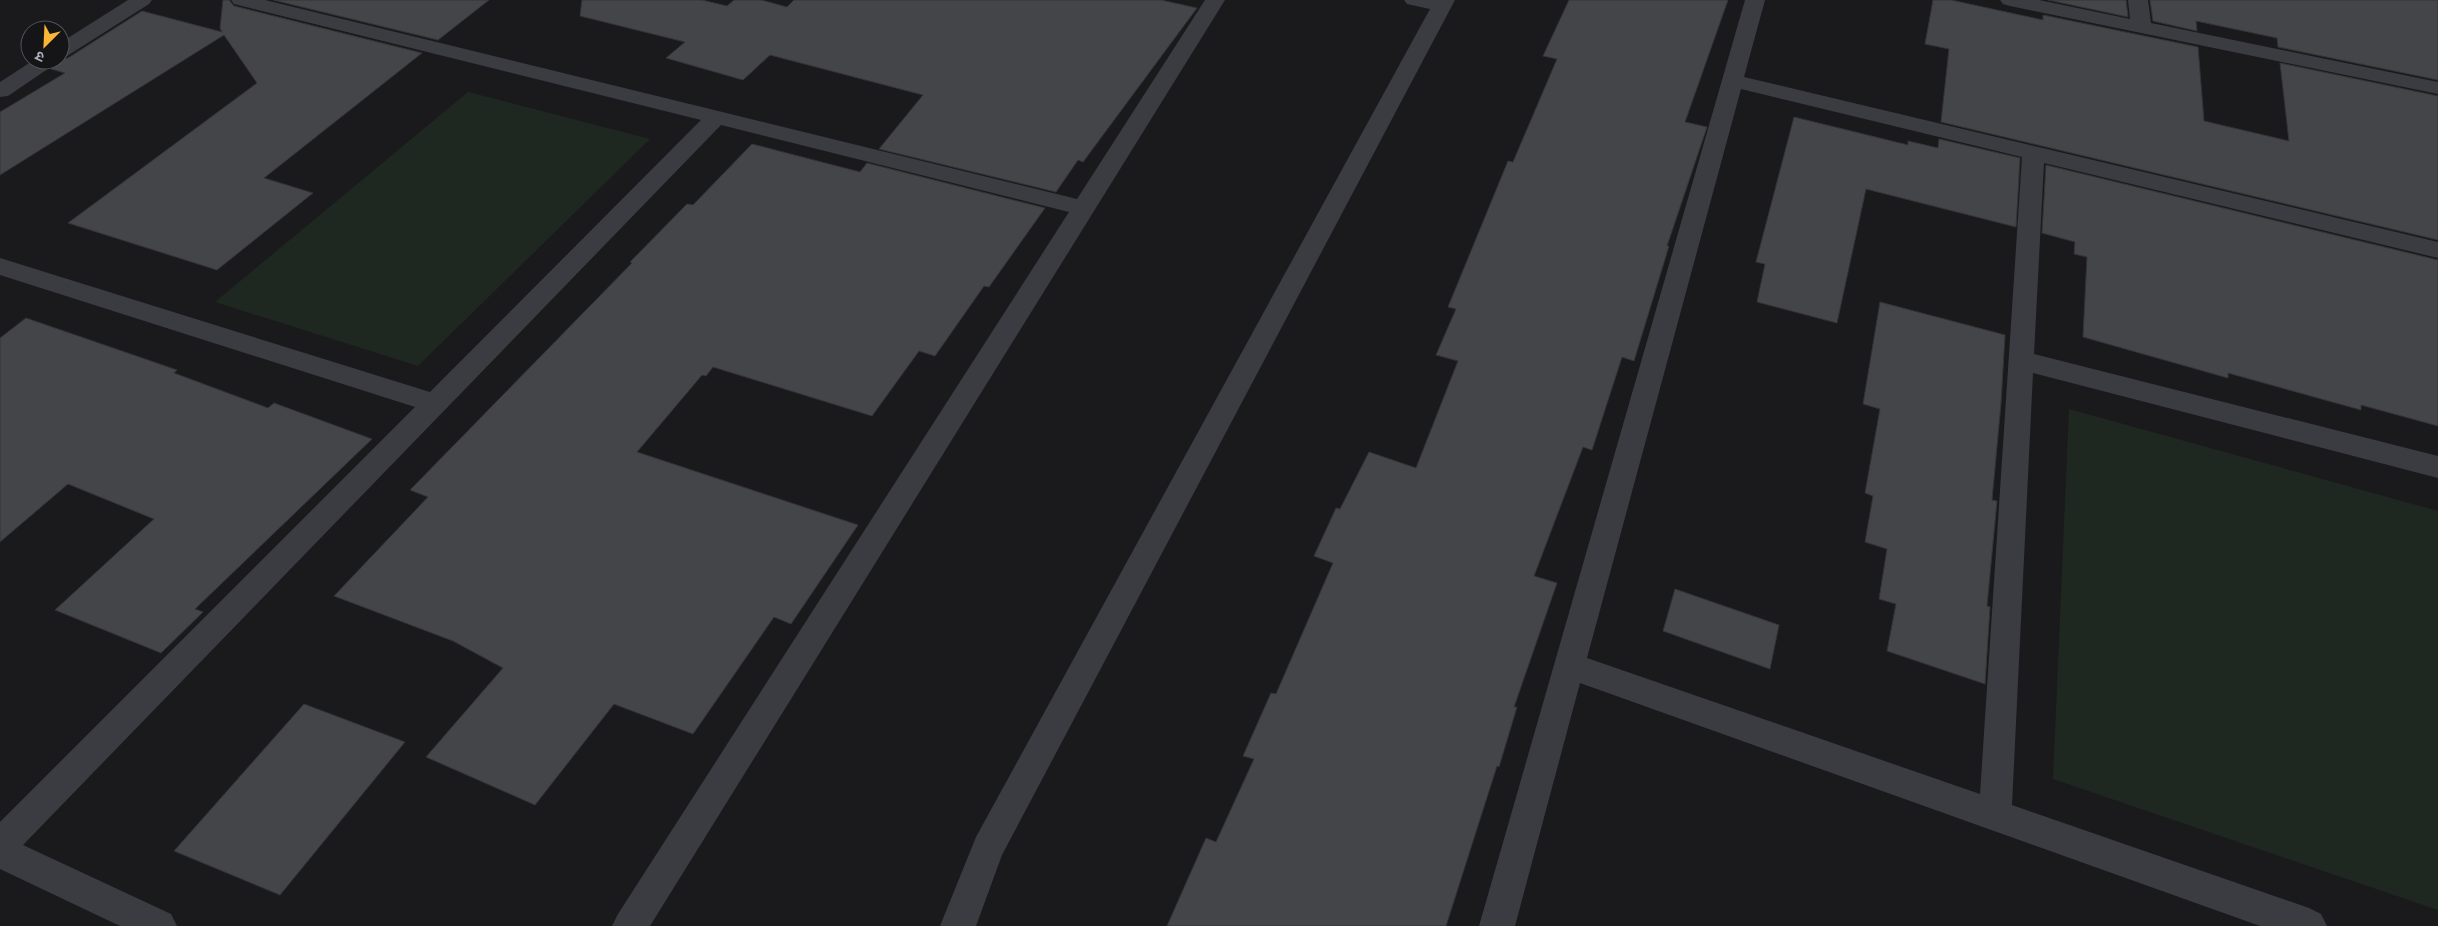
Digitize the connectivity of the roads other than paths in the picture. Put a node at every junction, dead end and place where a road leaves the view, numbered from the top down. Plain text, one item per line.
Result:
1 (142, 0) edge
2 (242, 0) edge
3 (1215, 0) edge
4 (1414, 0) edge
5 (1754, 0) edge
6 (2010, 0) edge
7 (2138, 0) edge
8 (1443, 3) edge
9 (2141, 27) junction
10 (70, 46) edge
11 (33, 70) edge
12 (1732, 81) junction
13 (2438, 88) edge
14 (0, 91) edge
15 (717, 117) junction
16 (2033, 153) junction
17 (1084, 208) junction
18 (2438, 250) edge
19 (0, 266) edge
20 (2021, 360) junction
21 (436, 403) junction
22 (2438, 467) edge
23 (1569, 665) junction
24 (1995, 815) junction
25 (0, 845) edge
26 (0, 852) edge
27 (160, 926) edge
28 (630, 926) edge
29 (958, 926) edge
30 (1497, 926) edge
31 (2309, 926) edge

1 - 10 street
2 - 15 street
3 - 17 street
4 - 8 street
5 - 12 street
6 - 9 street
7 - 9 street
8 - 29 street
9 - 13 street
11 - 14 street
12 - 16 street
12 - 23 street
15 - 17 street
15 - 21 street
16 - 18 street
16 - 20 street
17 - 28 street
19 - 21 street
20 - 22 street
20 - 24 street
21 - 25 street
23 - 24 street
23 - 30 street
24 - 31 street
26 - 27 street

